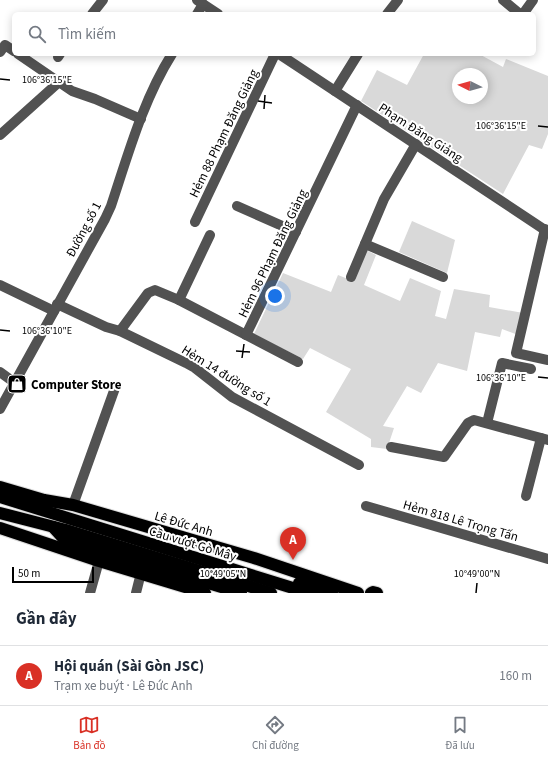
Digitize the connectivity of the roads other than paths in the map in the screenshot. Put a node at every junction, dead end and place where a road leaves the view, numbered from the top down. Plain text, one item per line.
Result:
1 (103, 0) edge
2 (398, 0) edge
3 (503, 0) edge
4 (533, 0) edge
5 (200, 2) edge
6 (94, 12) edge
7 (197, 12) edge
8 (215, 12) edge
9 (389, 12) edge
10 (519, 12) edge
11 (524, 12) edge
12 (12, 50) edge
13 (0, 52) edge
14 (21, 56) edge
15 (171, 56) edge
16 (274, 56) edge
17 (282, 56) edge
18 (357, 56) edge
19 (59, 82) junction
20 (335, 91) junction
21 (357, 105) junction
22 (141, 119) junction
23 (1, 133) edge
24 (416, 144) junction
25 (237, 206) dead end
26 (195, 222) dead end
27 (546, 230) edge
28 (296, 232) junction
29 (210, 235) dead end
30 (365, 244) junction
31 (352, 277) dead end
32 (443, 277) dead end
33 (0, 284) edge
34 (179, 300) junction
35 (55, 308) junction
36 (120, 331) junction
37 (246, 335) junction
38 (548, 360) edge
39 (298, 362) dead end
40 (531, 369) dead end
41 (0, 372) edge
42 (14, 383) junction
43 (114, 388) dead end
44 (0, 409) edge
45 (487, 423) junction
46 (545, 439) edge
47 (391, 447) dead end
48 (358, 465) dead end
49 (0, 486) edge
50 (526, 496) dead end
51 (0, 497) edge
52 (366, 506) dead end
53 (0, 513) edge
54 (54, 521) junction
55 (69, 521) junction
56 (0, 528) edge
57 (48, 544) junction
58 (548, 559) edge
59 (99, 561) junction
60 (141, 573) junction
61 (90, 593) edge
62 (136, 593) edge
63 (205, 593) edge
64 (241, 593) edge
65 (271, 593) edge
66 (309, 593) edge
67 (332, 593) edge
68 (358, 593) edge
69 (371, 593) edge
70 (378, 593) edge

1 - 6 street
2 - 9 street
3 - 10 street
4 - 11 street
5 - 7 street
5 - 8 street
12 - 13 street
14 - 19 street
15 - 22 street, Đường số 1
16 - 26 street, Hẻm 88 Phạm Đăng Giảng
17 - 20 street, Phạm Đăng Giảng
18 - 20 street
19 - 22 street
19 - 23 street
20 - 21 street, Phạm Đăng Giảng
21 - 24 street, Phạm Đăng Giảng
21 - 28 street, Hẻm 96 Phạm Đăng Giảng
22 - 35 street, Đường số 1
24 - 27 street, Phạm Đăng Giảng
24 - 30 street
25 - 28 street
27 - 38 street
28 - 37 street, Hẻm 96 Phạm Đăng Giảng
29 - 34 street
30 - 31 street
30 - 32 street
33 - 35 street, Hẻm 14 đường số 1
34 - 36 street, Hẻm 96 Phạm Đăng Giảng
34 - 37 street, Hẻm 96 Phạm Đăng Giảng
35 - 36 street, Hẻm 14 đường số 1
35 - 42 street, Đường số 1
36 - 48 street, Hẻm 14 đường số 1
37 - 39 street
40 - 45 street
41 - 42 street
42 - 44 street, Đường số 1
43 - 55 street
45 - 46 street
45 - 47 street
46 - 50 street
49 - 55 highway, Cầu vượt Gò Mây
51 - 54 highway, Lê Đức Anh
52 - 58 street, Hẻm 818 Lê Trọng Tấn
53 - 54 highway, Lê Đức Anh
54 - 55 highway, Lê Đức Anh
54 - 55 highway
55 - 57 highway
55 - 64 highway, Cầu vượt Gò Mây
55 - 65 highway, Cầu vượt Gò Mây
55 - 66 highway, Cầu vượt Gò Mây
55 - 67 highway, Cầu vượt Gò Mây
55 - 68 highway, Lê Đức Anh
56 - 57 highway
57 - 59 highway
59 - 60 highway
59 - 61 street
60 - 62 street
60 - 63 highway
69 - 70 highway

